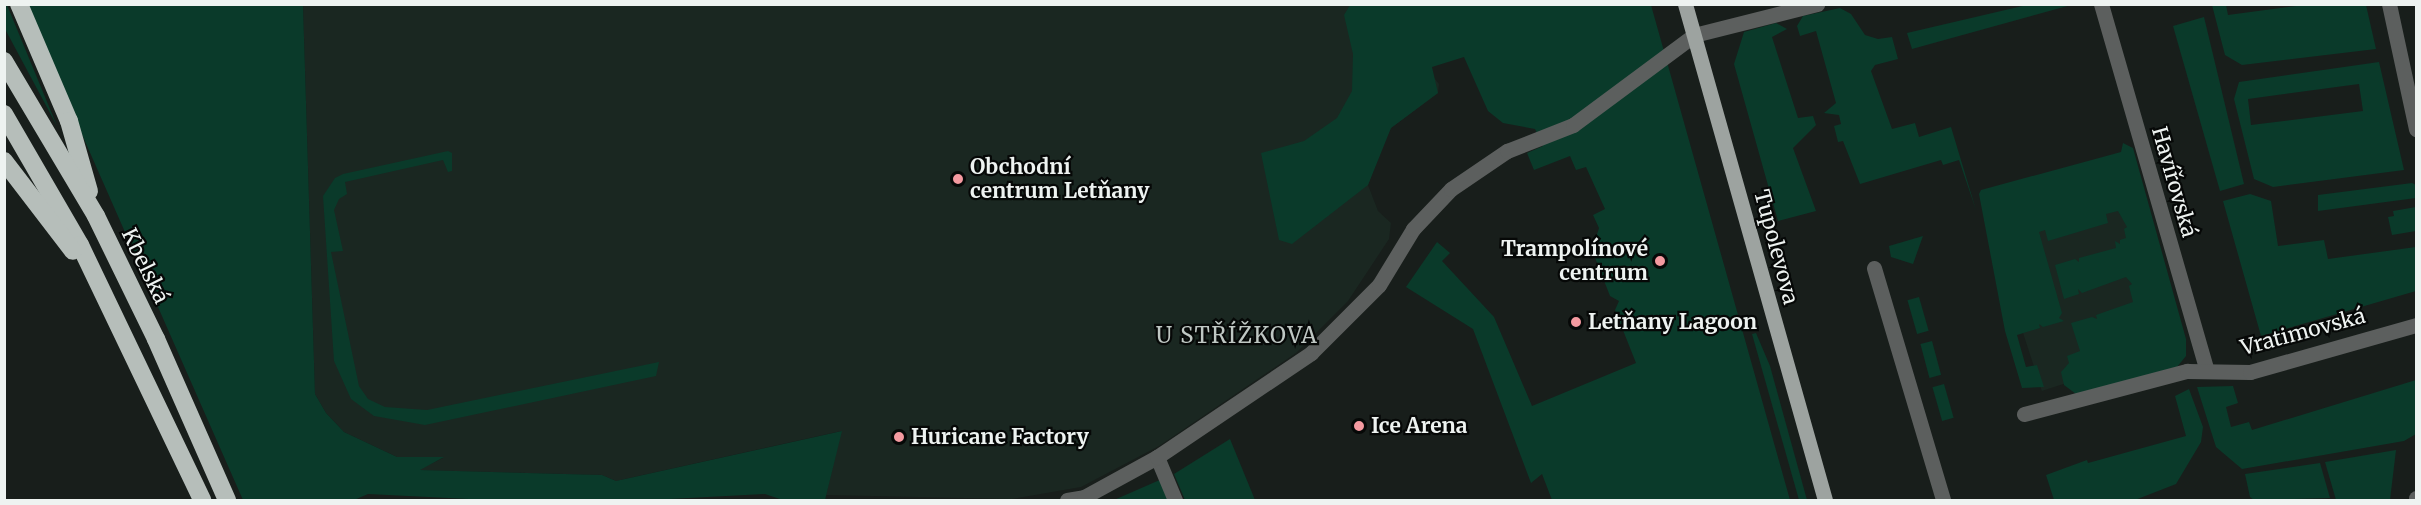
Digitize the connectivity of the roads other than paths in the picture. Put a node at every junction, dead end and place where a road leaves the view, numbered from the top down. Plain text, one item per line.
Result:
1 (19, 4) edge
2 (1685, 4) edge
3 (1817, 4) edge
4 (2101, 4) edge
5 (2389, 4) edge
6 (1694, 34) junction
7 (4, 53) edge
8 (4, 61) edge
9 (19, 84) junction
10 (4, 114) edge
11 (2416, 129) edge
12 (4, 161) edge
13 (96, 216) junction
14 (1874, 268) dead end
15 (98, 282) junction
16 (2416, 325) edge
17 (2207, 370) junction
18 (2025, 414) dead end
19 (1157, 457) junction
20 (202, 501) edge
21 (227, 501) edge
22 (1067, 501) edge
23 (1175, 501) edge
24 (1825, 501) edge
25 (1943, 501) edge

1 - 13 highway
2 - 6 main road, Tupolevova
3 - 6 street
4 - 17 street, Havířovská
5 - 11 street
6 - 19 street
6 - 24 main road, Tupolevova
7 - 9 highway
8 - 9 highway, Kbelská
9 - 13 highway, Kbelská
10 - 15 highway
12 - 15 highway
13 - 21 highway, Kbelská
14 - 25 street
15 - 20 highway
16 - 17 street, Vratimovská
17 - 18 street, Vratimovská
19 - 22 street
19 - 23 street

